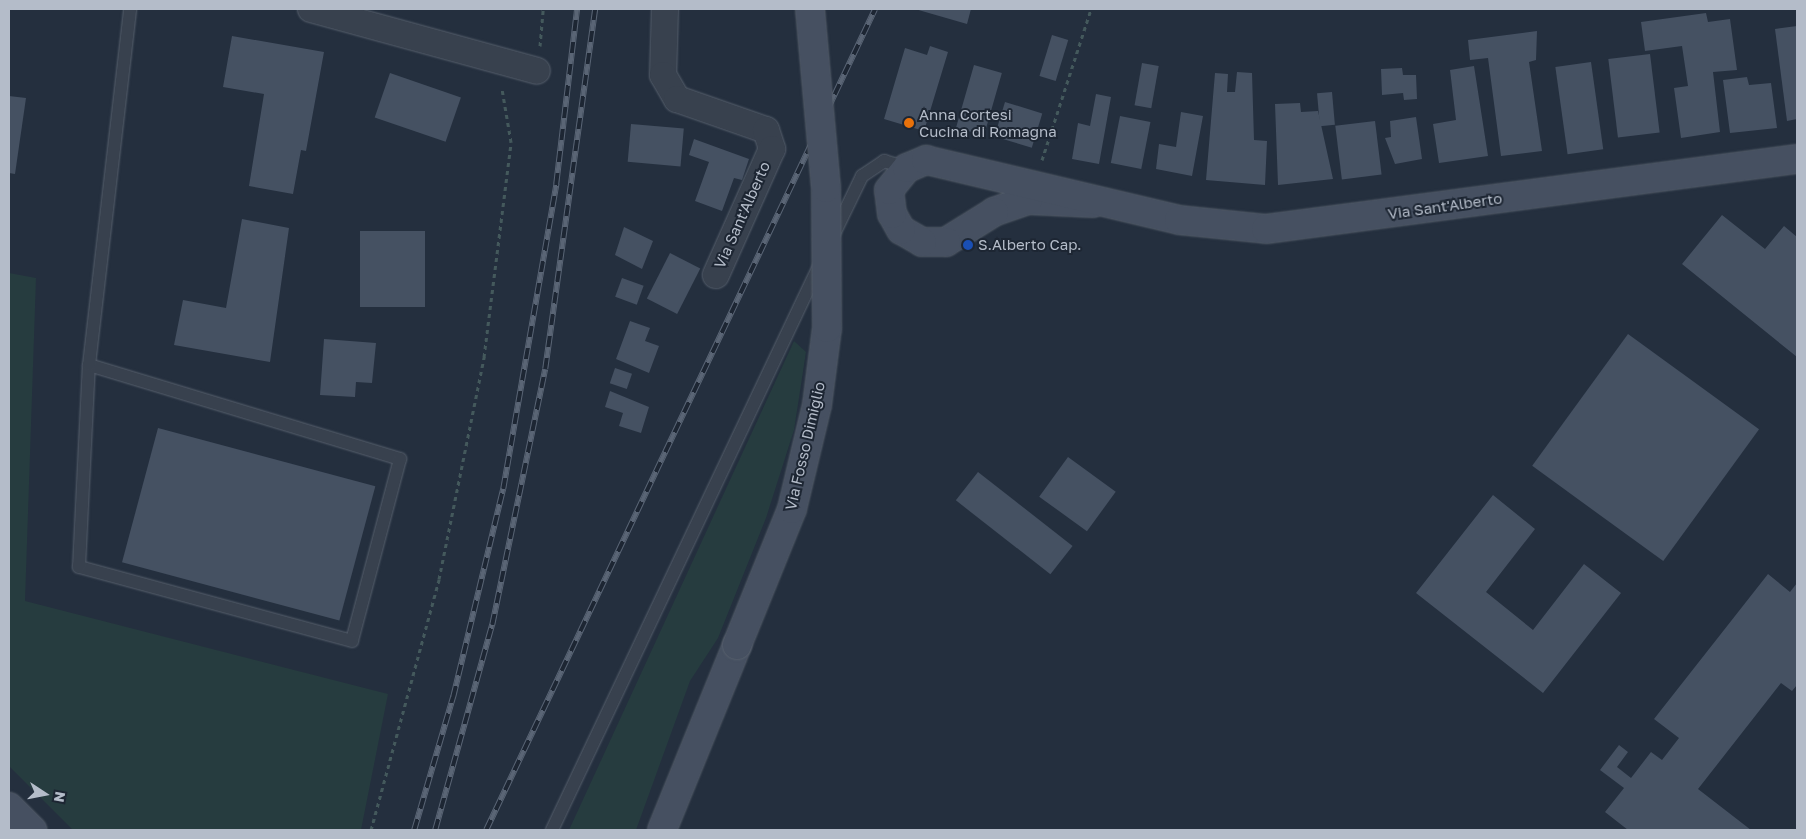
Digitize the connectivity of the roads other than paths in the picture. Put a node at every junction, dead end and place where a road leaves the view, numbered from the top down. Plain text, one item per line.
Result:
1 (130, 9) edge
2 (311, 9) edge
3 (665, 9) edge
4 (810, 9) edge
5 (340, 13) edge
6 (537, 71) dead end
7 (1797, 159) edge
8 (907, 168) junction
9 (995, 176) junction
10 (1093, 203) junction
11 (994, 212) junction
12 (716, 275) dead end
13 (88, 365) junction
14 (9, 807) edge
15 (32, 830) edge
16 (552, 830) edge
17 (662, 830) edge

1 - 13 lane
2 - 5 street
3 - 12 street, Via Sant'Alberto
4 - 17 street, Via Fosso Dimiglio, bridge
5 - 6 street
7 - 10 street, Via Sant'Alberto
8 - 9 street, Via Sant'Alberto
8 - 11 street, Via Sant'Alberto
8 - 16 lane
9 - 10 street, Via Sant'Alberto
9 - 11 street
10 - 11 street, Via Sant'Alberto
13 - 13 lane
14 - 15 street

